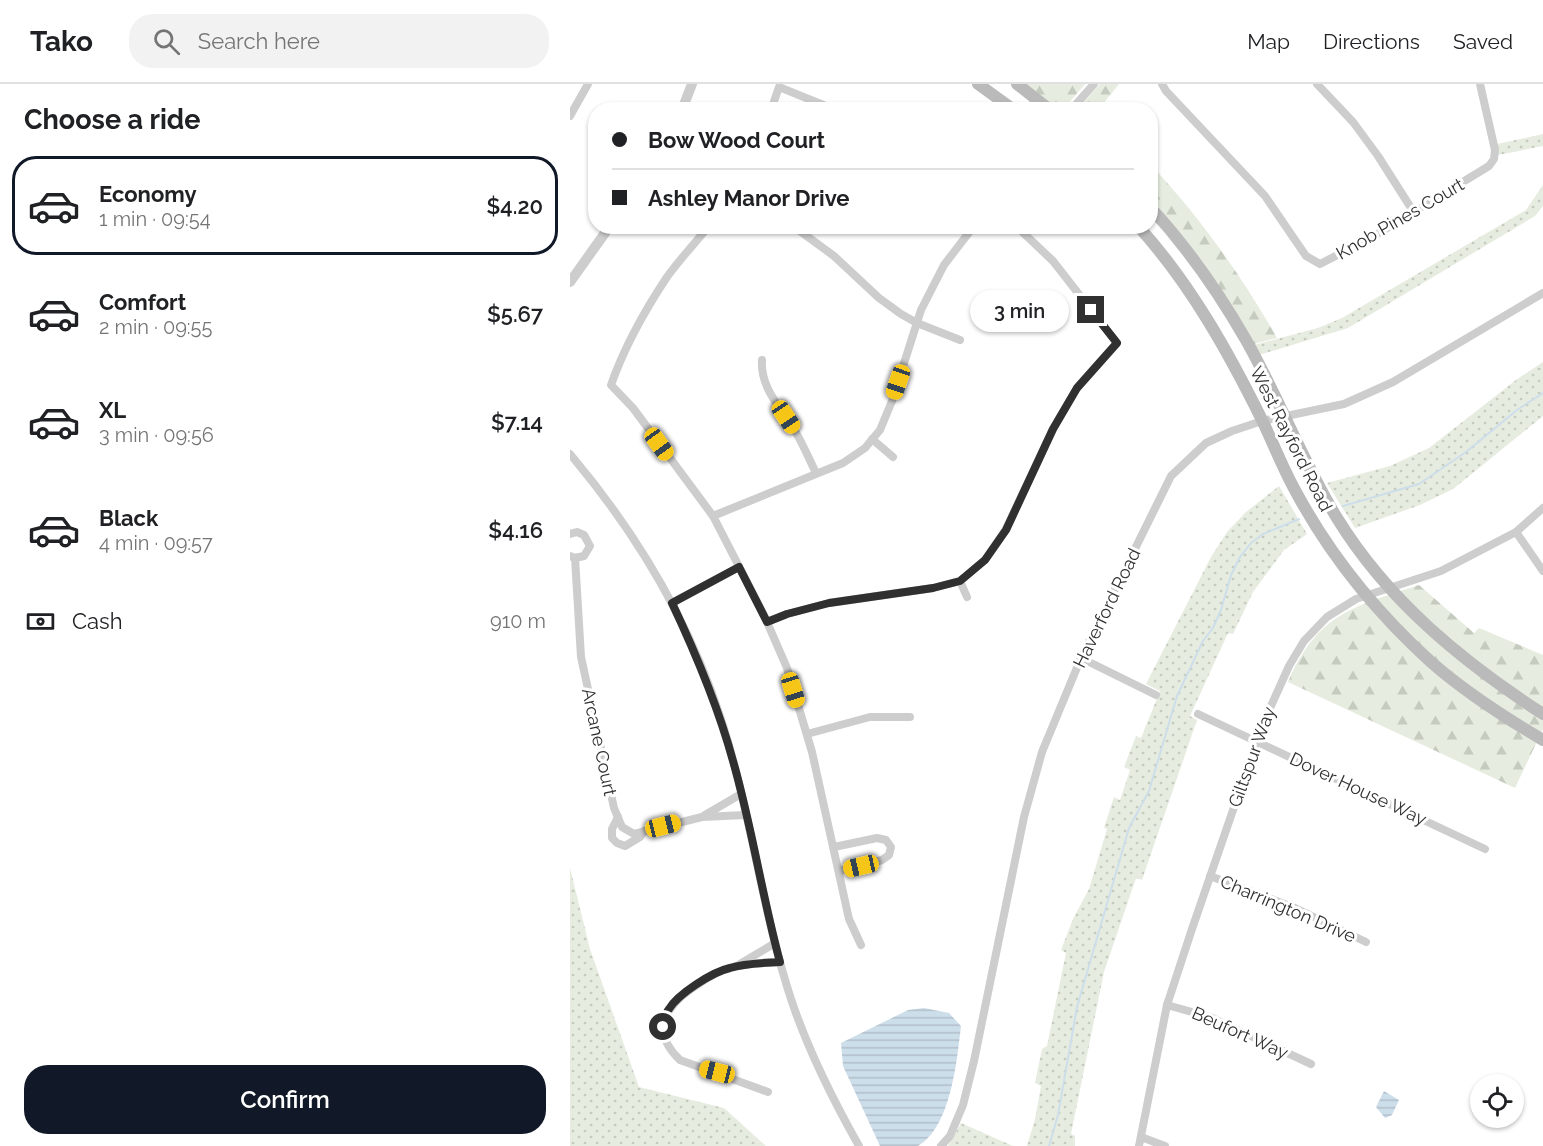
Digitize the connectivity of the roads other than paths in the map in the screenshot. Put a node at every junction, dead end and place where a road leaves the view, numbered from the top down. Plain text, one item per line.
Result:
1 (588, 84) edge
2 (692, 84) edge
3 (978, 84) edge
4 (1017, 84) edge
5 (1094, 84) edge
6 (1162, 84) edge
7 (1317, 84) edge
8 (1479, 84) edge
9 (685, 102) edge
10 (774, 102) edge
11 (816, 102) edge
12 (1003, 102) edge
13 (1040, 102) edge
14 (1078, 102) edge
15 (570, 116) edge
16 (1413, 211) junction
17 (1158, 215) edge
18 (604, 234) edge
19 (702, 234) edge
20 (804, 234) edge
21 (969, 234) edge
22 (1024, 234) edge
23 (1145, 234) edge
24 (579, 270) junction
25 (570, 282) edge
26 (570, 290) edge
27 (1543, 293) edge
28 (917, 323) junction
29 (960, 340) dead end
30 (762, 360) dead end
31 (1284, 416) junction
32 (1262, 421) junction
33 (872, 439) junction
34 (570, 454) edge
35 (892, 457) dead end
36 (816, 473) junction
37 (1543, 508) edge
38 (713, 516) junction
39 (1516, 532) junction
40 (570, 534) edge
41 (573, 557) edge
42 (739, 567) junction
43 (1543, 571) edge
44 (960, 581) junction
45 (1390, 588) junction
46 (1367, 594) junction
47 (968, 597) dead end
48 (672, 603) junction
49 (767, 622) junction
50 (1081, 658) junction
51 (1156, 695) dead end
52 (1198, 714) dead end
53 (1543, 714) edge
54 (910, 717) dead end
55 (807, 734) junction
56 (1543, 740) edge
57 (1257, 741) junction
58 (741, 794) junction
59 (721, 806) junction
60 (746, 815) junction
61 (724, 816) junction
62 (618, 817) junction
63 (702, 817) junction
64 (644, 831) junction
65 (834, 847) junction
66 (1485, 849) dead end
67 (839, 871) junction
68 (1210, 876) junction
69 (1366, 942) dead end
70 (775, 944) junction
71 (861, 945) dead end
72 (754, 954) junction
73 (780, 962) junction
74 (757, 964) junction
75 (737, 966) junction
76 (1167, 1005) junction
77 (1311, 1064) dead end
78 (768, 1092) dead end
79 (1140, 1142) edge
80 (859, 1146) edge
81 (941, 1146) edge
82 (1165, 1146) edge

1 - 15 street
2 - 9 street
3 - 12 main road
4 - 13 main road
5 - 14 street
6 - 16 street, Knob Pines Court
7 - 16 street
8 - 16 street, Knob Pines Court
10 - 11 street
17 - 31 main road, West Rayford Road
18 - 24 street
19 - 38 street
20 - 28 street
21 - 28 street
22 - 44 street
23 - 32 main road, West Rayford Road
24 - 25 street
24 - 26 street
27 - 31 street, Haverford Road
28 - 29 street
28 - 33 street
30 - 36 street
31 - 32 street, Haverford Road
31 - 45 main road, West Rayford Road
32 - 46 main road, West Rayford Road
32 - 50 street, Haverford Road
33 - 35 street
33 - 36 street
34 - 48 street
36 - 38 street
37 - 39 street, Giltspur Way
38 - 42 street
39 - 43 street
39 - 45 street, Giltspur Way
40 - 41 street, Arcane Court
41 - 62 street, Arcane Court
42 - 48 street
42 - 49 street
44 - 47 street
44 - 49 street
45 - 46 street, Giltspur Way
45 - 53 main road, West Rayford Road
46 - 56 main road, West Rayford Road
46 - 57 street, Giltspur Way
48 - 58 street
49 - 55 street
50 - 51 street
50 - 81 street, Haverford Road
52 - 57 street, Dover House Way
54 - 55 street
55 - 65 street
57 - 66 street, Dover House Way
57 - 68 street, Giltspur Way
58 - 59 street, Arcane Court
58 - 60 street
59 - 61 street
59 - 63 street, Arcane Court
60 - 61 street, Arcane Court
60 - 70 street
61 - 63 street, Arcane Court
62 - 64 street, Arcane Court
62 - 64 street, Arcane Court
63 - 64 street, Arcane Court
65 - 67 street
65 - 67 street
67 - 71 street
68 - 69 street, Charrington Drive
68 - 76 street, Giltspur Way
70 - 72 street
70 - 73 street
72 - 74 street
72 - 75 street
73 - 74 street
73 - 80 street
74 - 75 street
75 - 78 street
76 - 77 street, Beufort Way
76 - 79 street, Giltspur Way
79 - 82 street

